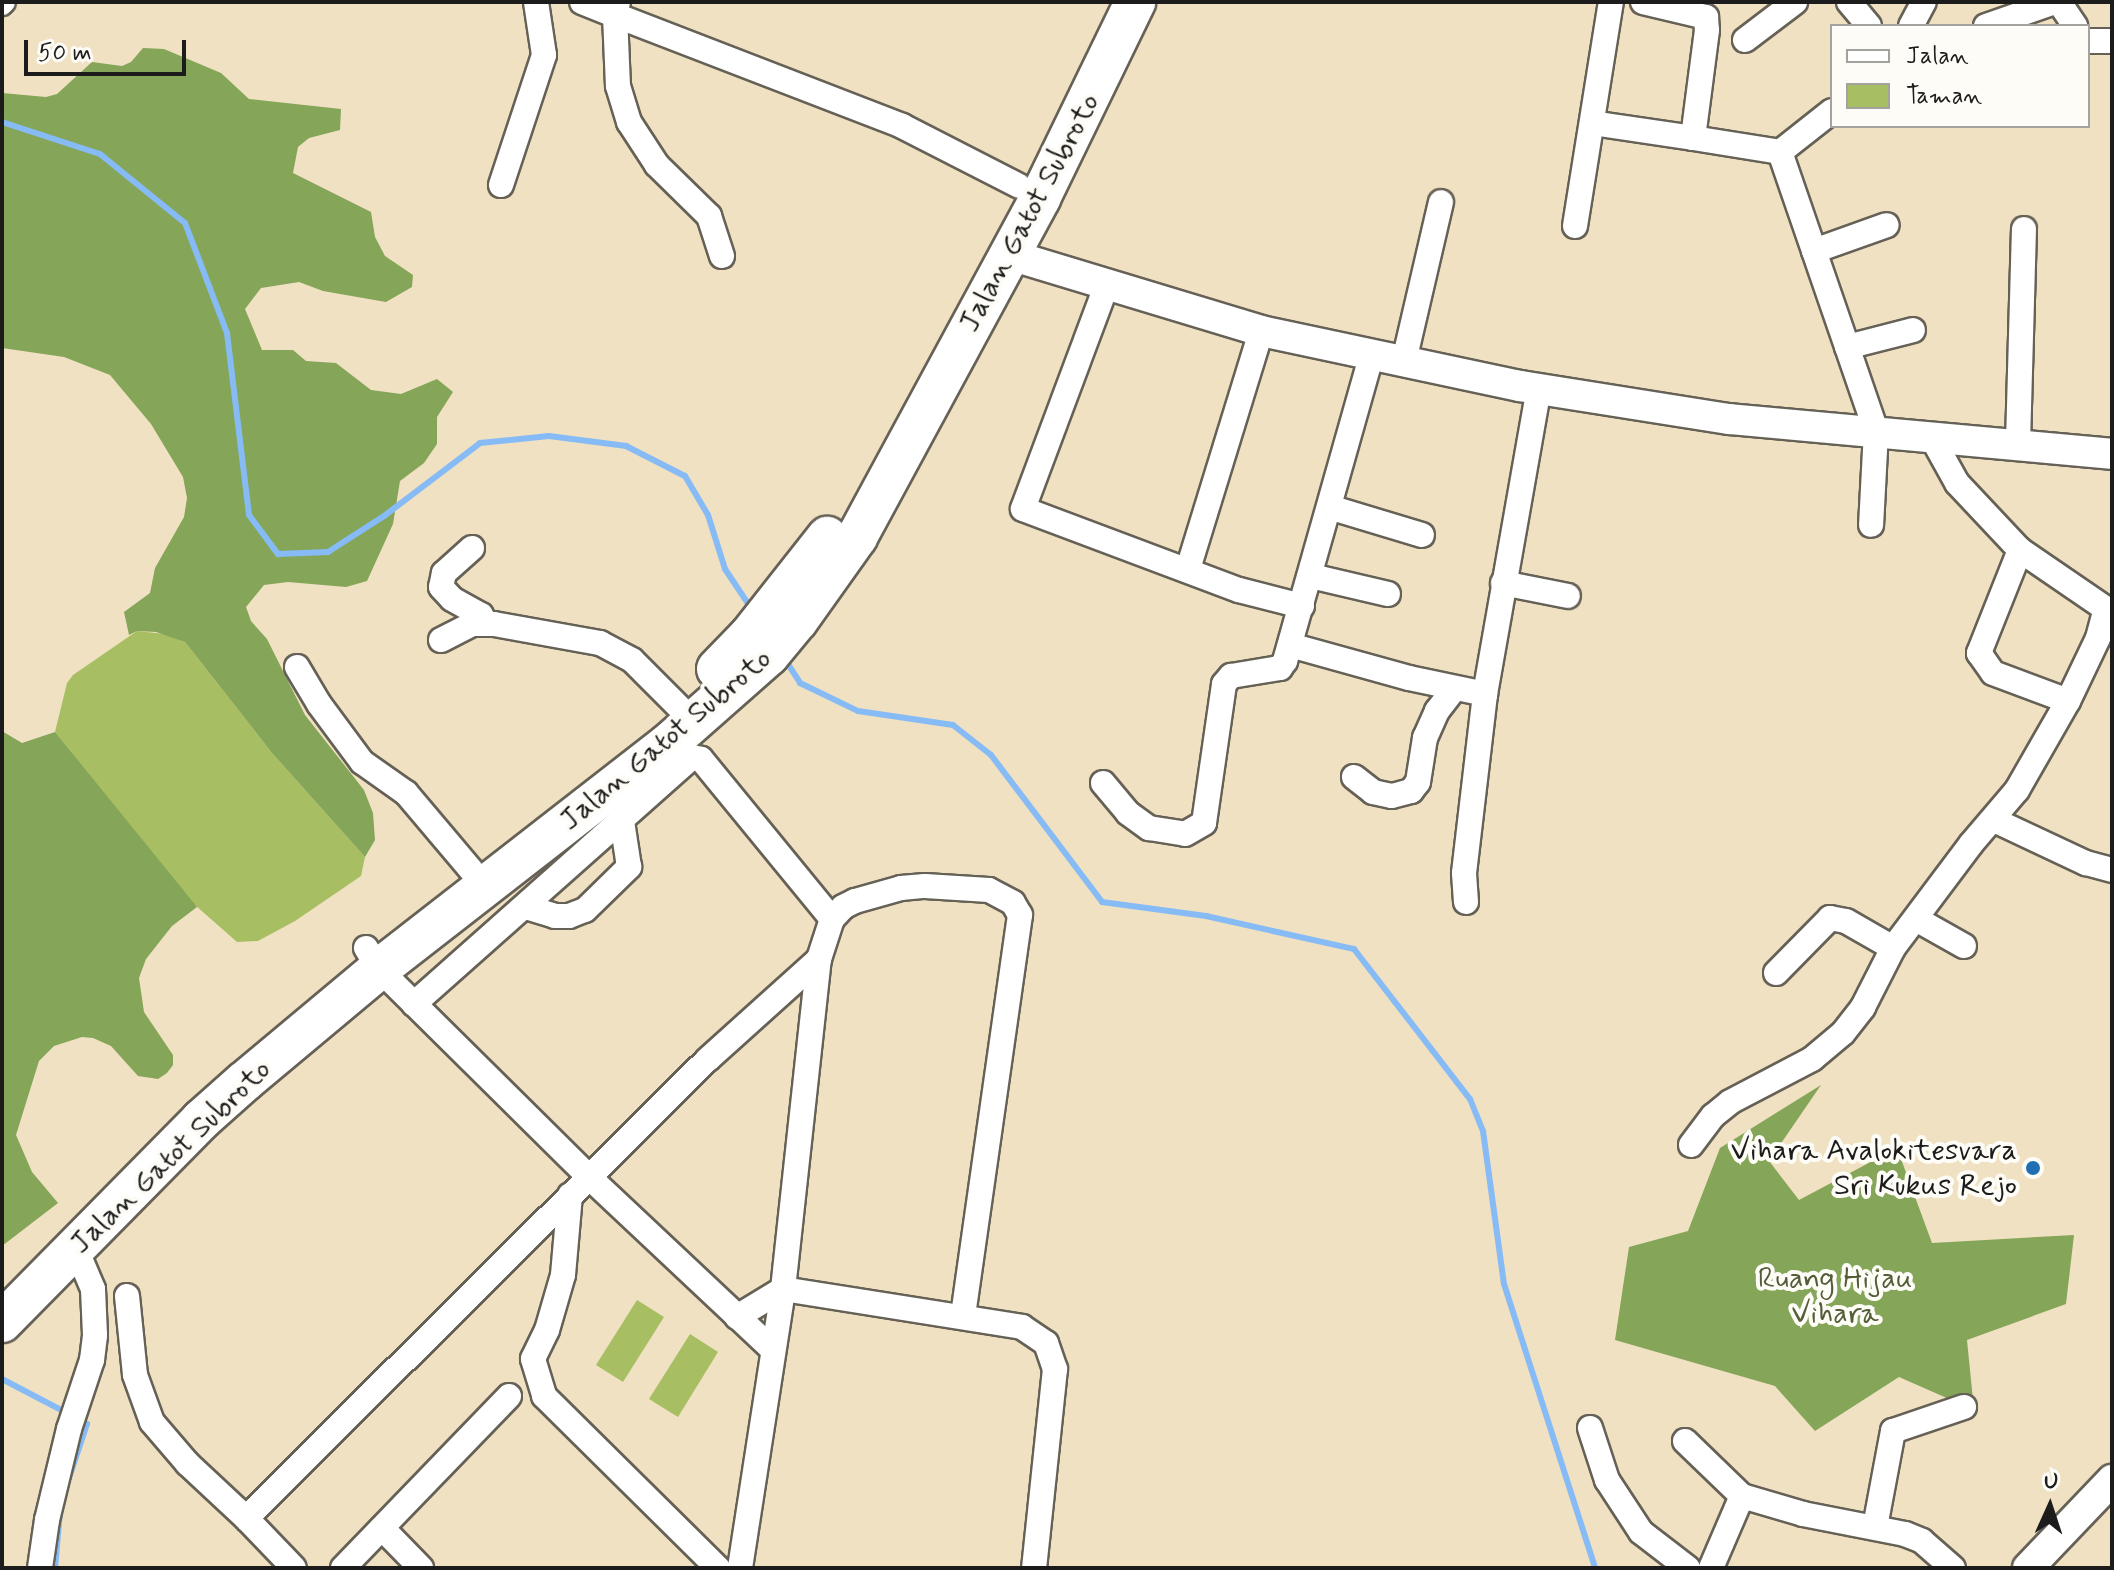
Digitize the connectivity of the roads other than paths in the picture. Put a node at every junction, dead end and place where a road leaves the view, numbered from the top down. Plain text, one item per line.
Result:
1 (536, 2) edge
2 (582, 2) edge
3 (1107, 2) edge
4 (1135, 2) edge
5 (1611, 2) edge
6 (1643, 2) edge
7 (1795, 2) edge
8 (1849, 2) edge
9 (1924, 2) edge
10 (2057, 2) edge
11 (617, 8) edge
12 (1867, 24) edge
13 (1912, 24) edge
14 (1992, 24) edge
15 (2074, 24) edge
16 (1745, 40) dead end
17 (2090, 41) edge
18 (2112, 41) edge
19 (1830, 113) edge
20 (1592, 123) junction
21 (1693, 138) junction
22 (1780, 152) junction
23 (501, 185) dead end
24 (1019, 186) junction
25 (1441, 202) dead end
26 (1887, 225) dead end
27 (1575, 226) dead end
28 (2024, 229) dead end
29 (999, 249) junction
30 (1814, 251) junction
31 (722, 256) dead end
32 (1107, 284) junction
33 (1913, 330) dead end
34 (1261, 331) junction
35 (1847, 347) junction
36 (1372, 353) junction
37 (1404, 361) junction
38 (1539, 389) junction
39 (1876, 431) junction
40 (1931, 436) junction
41 (2018, 443) junction
42 (2112, 454) edge
43 (1329, 507) junction
44 (1871, 525) dead end
45 (1422, 535) dead end
46 (472, 548) dead end
47 (2020, 550) junction
48 (1188, 569) junction
49 (1311, 576) junction
50 (1503, 583) junction
51 (1388, 594) dead end
52 (1568, 596) dead end
53 (1302, 606) junction
54 (2109, 612) edge
55 (486, 624) junction
56 (441, 640) dead end
57 (759, 645) junction
58 (1290, 645) junction
59 (297, 667) dead end
60 (1454, 689) junction
61 (1485, 694) junction
62 (2068, 701) junction
63 (678, 706) junction
64 (1354, 777) dead end
65 (1103, 783) dead end
66 (1994, 820) junction
67 (622, 821) junction
68 (471, 870) junction
69 (2112, 870) edge
70 (1466, 902) dead end
71 (526, 907) junction
72 (832, 919) junction
73 (1916, 919) junction
74 (1964, 946) dead end
75 (1893, 948) junction
76 (373, 959) junction
77 (819, 959) junction
78 (1776, 973) dead end
79 (414, 1004) junction
80 (1691, 1145) dead end
81 (589, 1177) junction
82 (570, 1195) junction
83 (76, 1249) junction
84 (783, 1289) junction
85 (2, 1290) edge
86 (127, 1296) dead end
87 (963, 1316) junction
88 (737, 1317) junction
89 (2, 1322) edge
90 (771, 1348) junction
91 (533, 1359) junction
92 (509, 1396) junction
93 (544, 1396) junction
94 (1964, 1407) dead end
95 (1590, 1428) dead end
96 (1685, 1441) dead end
97 (2112, 1480) edge
98 (1742, 1496) junction
99 (246, 1518) junction
100 (1875, 1527) junction
101 (382, 1528) junction
102 (1683, 1566) edge
103 (40, 1568) edge
104 (294, 1568) edge
105 (343, 1568) edge
106 (421, 1568) edge
107 (718, 1568) edge
108 (740, 1568) edge
109 (1034, 1568) edge
110 (1711, 1568) edge
111 (1953, 1568) edge
112 (2028, 1568) edge

1 - 23 street
2 - 11 street
3 - 24 highway, Jalan Gatot Subroto
4 - 29 highway, Jalan Gatot Subroto
5 - 20 street
6 - 21 street
7 - 16 street
8 - 12 street
9 - 13 street
10 - 14 street
10 - 15 street
11 - 24 street
11 - 31 street
17 - 18 street
19 - 22 street
20 - 21 street
20 - 27 street
21 - 22 street
22 - 30 street
24 - 29 highway, Jalan Gatot Subroto
25 - 37 street
26 - 30 street
28 - 41 street
29 - 32 street
29 - 57 highway, Jalan Gatot Subroto
30 - 35 street
32 - 34 street
32 - 48 street
33 - 35 street
34 - 36 street
34 - 48 street
35 - 39 street
36 - 37 street
36 - 43 street
37 - 38 street
38 - 39 street
38 - 50 street
39 - 40 street
39 - 44 street
40 - 41 street
40 - 47 street
41 - 42 street
43 - 45 street
43 - 49 street
46 - 55 street
47 - 54 street
47 - 62 street
48 - 53 street
49 - 51 street
49 - 53 street
50 - 52 street
50 - 61 street
53 - 58 street
54 - 62 street
55 - 56 street
55 - 63 street
57 - 63 highway, Jalan Gatot Subroto
57 - 76 highway, Jalan Gatot Subroto
58 - 60 street
58 - 65 street
59 - 68 street
60 - 61 street
60 - 64 street
61 - 70 street
62 - 66 street
63 - 68 highway, Jalan Gatot Subroto
66 - 69 street
66 - 73 street
67 - 71 street
67 - 71 street
67 - 72 street
68 - 76 highway, Jalan Gatot Subroto
71 - 79 street
72 - 77 street
72 - 87 street
73 - 74 street
73 - 75 street
75 - 78 street
75 - 80 street
76 - 79 street
76 - 83 highway, Jalan Gatot Subroto
76 - 85 highway, Jalan Gatot Subroto
77 - 81 street
77 - 84 street
79 - 81 street
81 - 82 street
81 - 88 street
82 - 91 street
82 - 99 street
83 - 89 highway, Jalan Gatot Subroto
83 - 103 street
84 - 87 street
84 - 88 street
84 - 90 street
86 - 99 street
87 - 109 street
88 - 90 street
90 - 108 street
91 - 92 street
91 - 93 street
92 - 93 street
92 - 101 street
93 - 107 street
94 - 100 street
95 - 102 street
96 - 98 street
97 - 112 street
98 - 100 street
98 - 110 street
99 - 104 street
100 - 111 street
101 - 105 street
101 - 106 street

